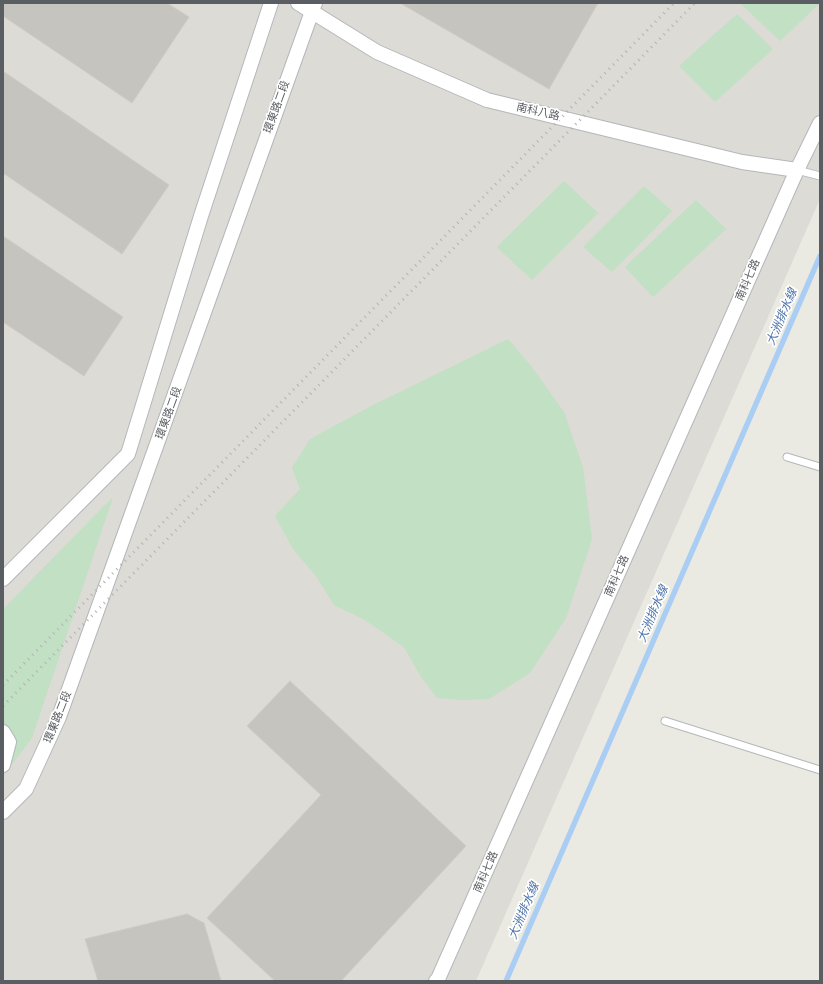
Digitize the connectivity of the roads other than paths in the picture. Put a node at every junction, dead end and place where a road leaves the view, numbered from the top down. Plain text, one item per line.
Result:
1 (271, 3) edge
2 (298, 3) edge
3 (314, 7) edge
4 (820, 123) edge
5 (797, 170) junction
6 (820, 176) edge
7 (787, 457) dead end
8 (820, 467) edge
9 (3, 579) edge
10 (665, 721) dead end
11 (3, 732) edge
12 (3, 765) edge
13 (820, 770) edge
14 (3, 812) edge
15 (436, 981) edge

1 - 9 street
2 - 3 street, 南科八路
3 - 5 street, 南科八路
3 - 14 street, 環東路二段
4 - 5 street, 南科七路
5 - 6 lane
5 - 15 street, 南科七路
7 - 8 lane
10 - 13 lane
11 - 12 street

